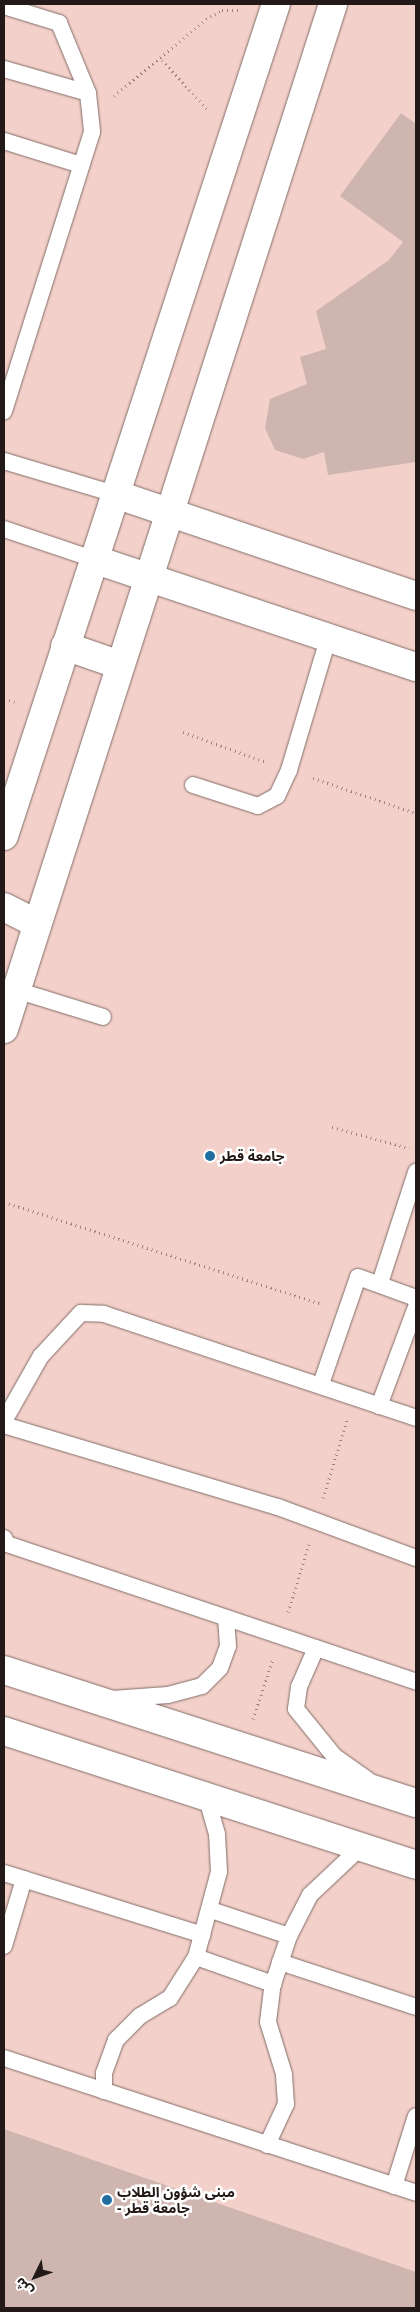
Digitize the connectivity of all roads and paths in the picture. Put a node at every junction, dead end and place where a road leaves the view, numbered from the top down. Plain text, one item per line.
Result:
1 (333, 4) edge
2 (4, 6) edge
3 (273, 12) edge
4 (162, 60) junction
5 (4, 69) edge
6 (88, 93) junction
7 (91, 112) junction
8 (238, 118) junction
9 (4, 141) edge
10 (81, 166) junction
11 (4, 411) edge
12 (4, 461) edge
13 (115, 494) junction
14 (168, 514) junction
15 (4, 530) edge
16 (93, 559) junction
17 (148, 579) junction
18 (416, 596) edge
19 (328, 639) junction
20 (65, 646) junction
21 (120, 665) junction
22 (416, 667) edge
23 (193, 785) dead end
24 (10, 790) edge
25 (4, 836) edge
26 (4, 907) edge
27 (37, 924) junction
28 (16, 990) junction
29 (103, 1017) dead end
30 (4, 1030) edge
31 (332, 1127) dead end
32 (416, 1150) edge
33 (416, 1172) edge
34 (4, 1202) edge
35 (380, 1283) junction
36 (416, 1298) edge
37 (416, 1307) edge
38 (347, 1312) junction
39 (322, 1384) junction
40 (354, 1396) junction
41 (378, 1406) junction
42 (416, 1418) edge
43 (4, 1421) edge
44 (4, 1425) edge
45 (316, 1521) junction
46 (4, 1538) edge
47 (416, 1558) edge
48 (226, 1618) junction
49 (280, 1636) junction
50 (316, 1648) junction
51 (4, 1670) edge
52 (416, 1682) edge
53 (98, 1700) junction
54 (4, 1731) edge
55 (244, 1746) junction
56 (388, 1795) junction
57 (206, 1796) junction
58 (416, 1804) edge
59 (361, 1847) junction
60 (416, 1865) edge
61 (4, 1873) edge
62 (24, 1879) junction
63 (211, 1910) junction
64 (204, 1935) junction
65 (289, 1936) junction
66 (4, 1946) edge
67 (196, 1956) junction
68 (280, 1962) junction
69 (273, 1984) junction
70 (416, 2007) edge
71 (4, 2058) edge
72 (104, 2091) junction
73 (416, 2116) edge
74 (267, 2145) junction
75 (394, 2186) junction
76 (416, 2193) edge

1 - 14 street
2 - 6 lane
3 - 4 path
3 - 8 street
4 - 7 path
4 - 8 path
5 - 6 lane
6 - 7 lane
7 - 10 lane
8 - 13 street
9 - 10 lane
10 - 11 lane
12 - 13 lane
13 - 14 street
13 - 16 street
14 - 17 street
14 - 18 street
15 - 16 lane
16 - 17 street
16 - 20 street
17 - 19 street
17 - 21 street
19 - 22 street
19 - 23 lane
20 - 21 street
20 - 24 street
21 - 27 street
24 - 25 street
26 - 27 street
27 - 28 street
28 - 29 lane
28 - 30 street
31 - 32 path
33 - 35 lane
34 - 38 path
35 - 36 lane
35 - 38 lane
37 - 41 lane
38 - 39 lane
39 - 40 lane
39 - 43 lane
40 - 41 lane
40 - 45 path
41 - 42 lane
44 - 45 lane
45 - 47 lane
45 - 49 path
46 - 48 lane
48 - 49 lane
48 - 53 lane
49 - 50 lane
49 - 55 path
50 - 52 lane
50 - 56 lane
51 - 53 street
53 - 55 street
54 - 57 street
55 - 56 street
56 - 58 street
57 - 59 street
57 - 63 lane
59 - 60 street
59 - 65 lane
61 - 62 lane
62 - 64 lane
62 - 66 lane
63 - 64 lane
63 - 65 lane
64 - 67 lane
65 - 68 lane
67 - 69 lane
67 - 72 lane
68 - 69 lane
68 - 70 lane
69 - 74 lane
71 - 72 lane
72 - 74 lane
73 - 75 lane
74 - 75 lane
75 - 76 lane

